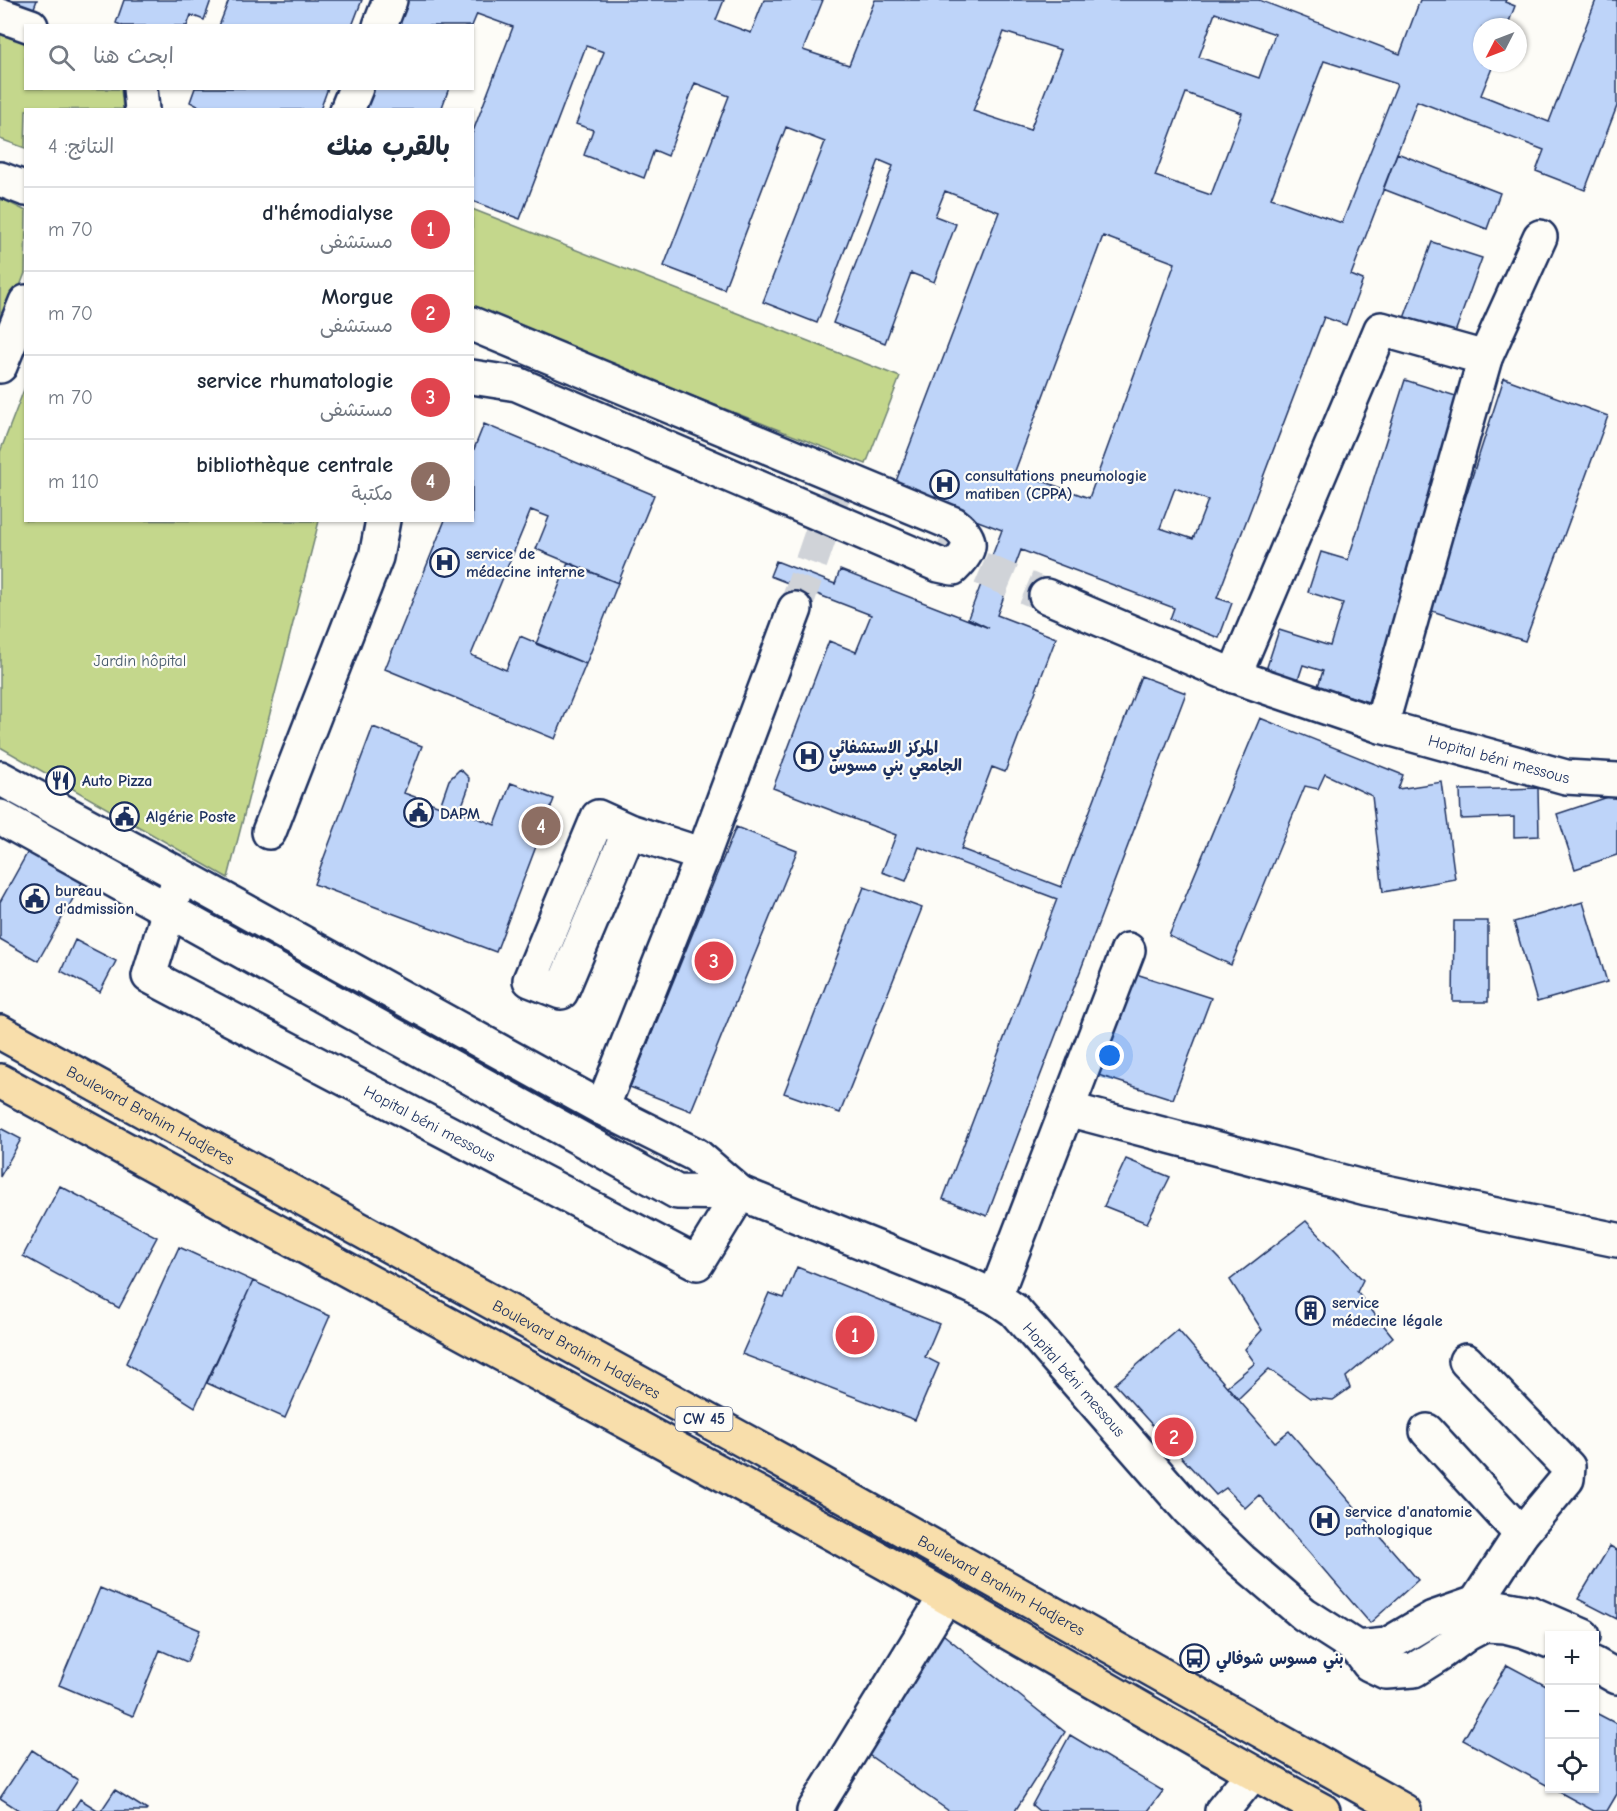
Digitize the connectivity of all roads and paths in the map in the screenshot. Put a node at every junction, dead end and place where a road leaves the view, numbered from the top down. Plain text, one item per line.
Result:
1 (390, 0) edge
2 (0, 15) edge
3 (25, 24) edge
4 (381, 24) edge
5 (140, 90) edge
6 (355, 90) edge
7 (142, 108) edge
8 (348, 108) edge
9 (0, 179) edge
10 (24, 188) edge
11 (1540, 237) dead end
12 (24, 307) edge
13 (474, 325) edge
14 (1485, 358) junction
15 (0, 366) edge
16 (474, 377) edge
17 (383, 522) edge
18 (1046, 596) tunnel mouth
19 (795, 609) tunnel mouth
20 (1234, 676) junction
21 (1381, 726) junction
22 (0, 778) edge
23 (1617, 780) edge
24 (0, 817) edge
25 (629, 831) junction
26 (269, 832) dead end
27 (703, 855) junction
28 (180, 875) junction
29 (169, 912) junction
30 (1128, 950) dead end
31 (0, 1032) edge
32 (0, 1081) edge
33 (602, 1108) junction
34 (1067, 1109) junction
35 (740, 1193) junction
36 (1617, 1240) edge
37 (995, 1297) junction
38 (1467, 1361) dead end
39 (1427, 1431) dead end
40 (1521, 1534) junction
41 (946, 1596) junction
42 (1476, 1603) junction
43 (1573, 1631) edge
44 (1545, 1639) edge
45 (1599, 1645) edge
46 (1357, 1648) junction
47 (1617, 1654) edge
48 (1599, 1667) edge
49 (1617, 1677) edge
50 (1253, 1773) junction
51 (814, 1811) edge
52 (1222, 1811) edge
53 (1323, 1811) edge
54 (1404, 1811) edge

1 - 4 street
2 - 3 street
5 - 7 street
6 - 8 street
9 - 10 street
11 - 14 street
12 - 15 street
13 - 16 street
14 - 20 street
14 - 21 street
17 - 26 street
18 - 20 street, Hopital béni messous
19 - 27 street
20 - 21 street, Hopital béni messous
21 - 23 street, Hopital béni messous
22 - 28 street, Hopital béni messous
24 - 29 street, Hopital béni messous
25 - 25 street
25 - 27 street
27 - 33 street
28 - 29 street, Hopital béni messous
28 - 33 street, Hopital béni messous
29 - 35 street, Hopital béni messous
29 - 35 street, Hopital béni messous
30 - 34 street
31 - 54 main road, Boulevard Brahim Hadjeres / CW 45
32 - 41 main road, CW 45
33 - 35 street, Hopital béni messous
34 - 36 street
34 - 37 street
35 - 37 street, Hopital béni messous
37 - 46 street, Hopital béni messous
38 - 40 street
39 - 40 street
40 - 42 street
41 - 50 main road, CW 45
41 - 51 street
42 - 43 street
42 - 46 street
44 - 46 street, Hopital béni messous
45 - 47 street
48 - 49 street
50 - 52 street
50 - 53 main road, CW 45

